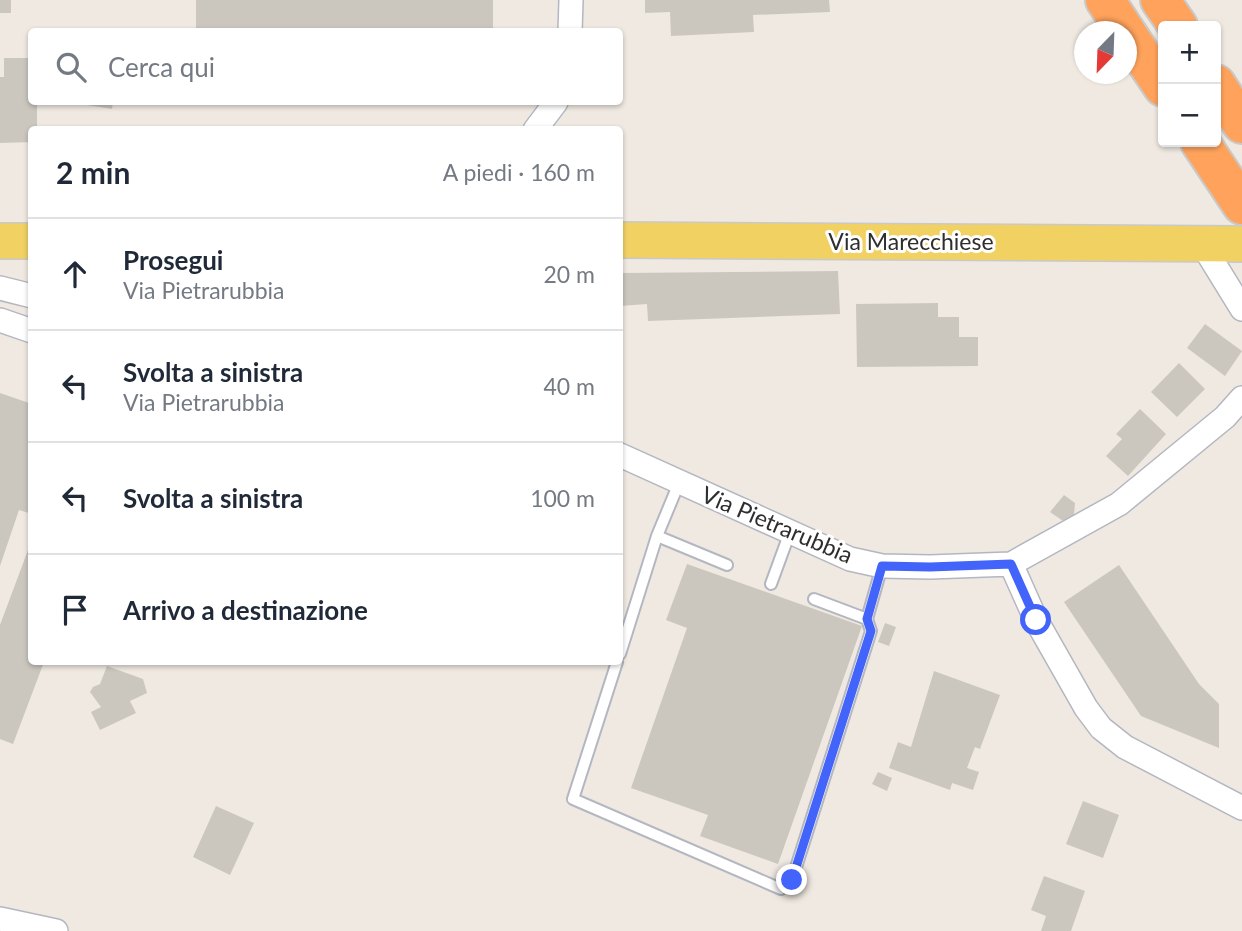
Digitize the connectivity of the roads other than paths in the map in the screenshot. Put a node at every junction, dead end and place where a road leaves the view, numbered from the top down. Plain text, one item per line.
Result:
1 (571, 0) edge
2 (1105, 0) edge
3 (1160, 0) edge
4 (1119, 21) edge
5 (1175, 21) edge
6 (570, 28) edge
7 (1137, 48) edge
8 (1161, 84) edge
9 (1221, 92) edge
10 (554, 105) edge
11 (563, 105) edge
12 (1242, 124) edge
13 (538, 126) edge
14 (557, 126) edge
15 (1203, 147) edge
16 (1242, 205) edge
17 (623, 240) edge
18 (0, 241) edge
19 (28, 241) edge
20 (1202, 244) junction
21 (1242, 244) edge
22 (0, 288) edge
23 (28, 295) edge
24 (1242, 309) edge
25 (0, 320) edge
26 (28, 330) edge
27 (1242, 398) edge
28 (623, 456) edge
29 (679, 482) junction
30 (790, 532) junction
31 (657, 536) junction
32 (1011, 564) junction
33 (727, 565) dead end
34 (882, 566) junction
35 (771, 584) dead end
36 (814, 599) dead end
37 (867, 619) junction
38 (623, 644) edge
39 (616, 665) edge
40 (1242, 808) edge
41 (0, 919) edge
42 (56, 931) edge

1 - 6 street
2 - 4 highway
3 - 5 highway
7 - 8 highway
9 - 12 highway
10 - 13 street
11 - 14 street
15 - 16 highway
17 - 20 main road, Via Marecchiese
18 - 19 main road
20 - 21 main road, Via Marecchiese
20 - 24 street
22 - 23 street
25 - 26 street
27 - 32 street
28 - 29 street, Via Pietrarubbia
29 - 30 street, Via Pietrarubbia
29 - 31 lane
30 - 34 street, Via Pietrarubbia
30 - 35 lane
31 - 33 lane
31 - 38 lane
32 - 34 street, Via Pietrarubbia
32 - 40 street
34 - 37 lane
36 - 37 lane
37 - 39 lane
41 - 42 street

